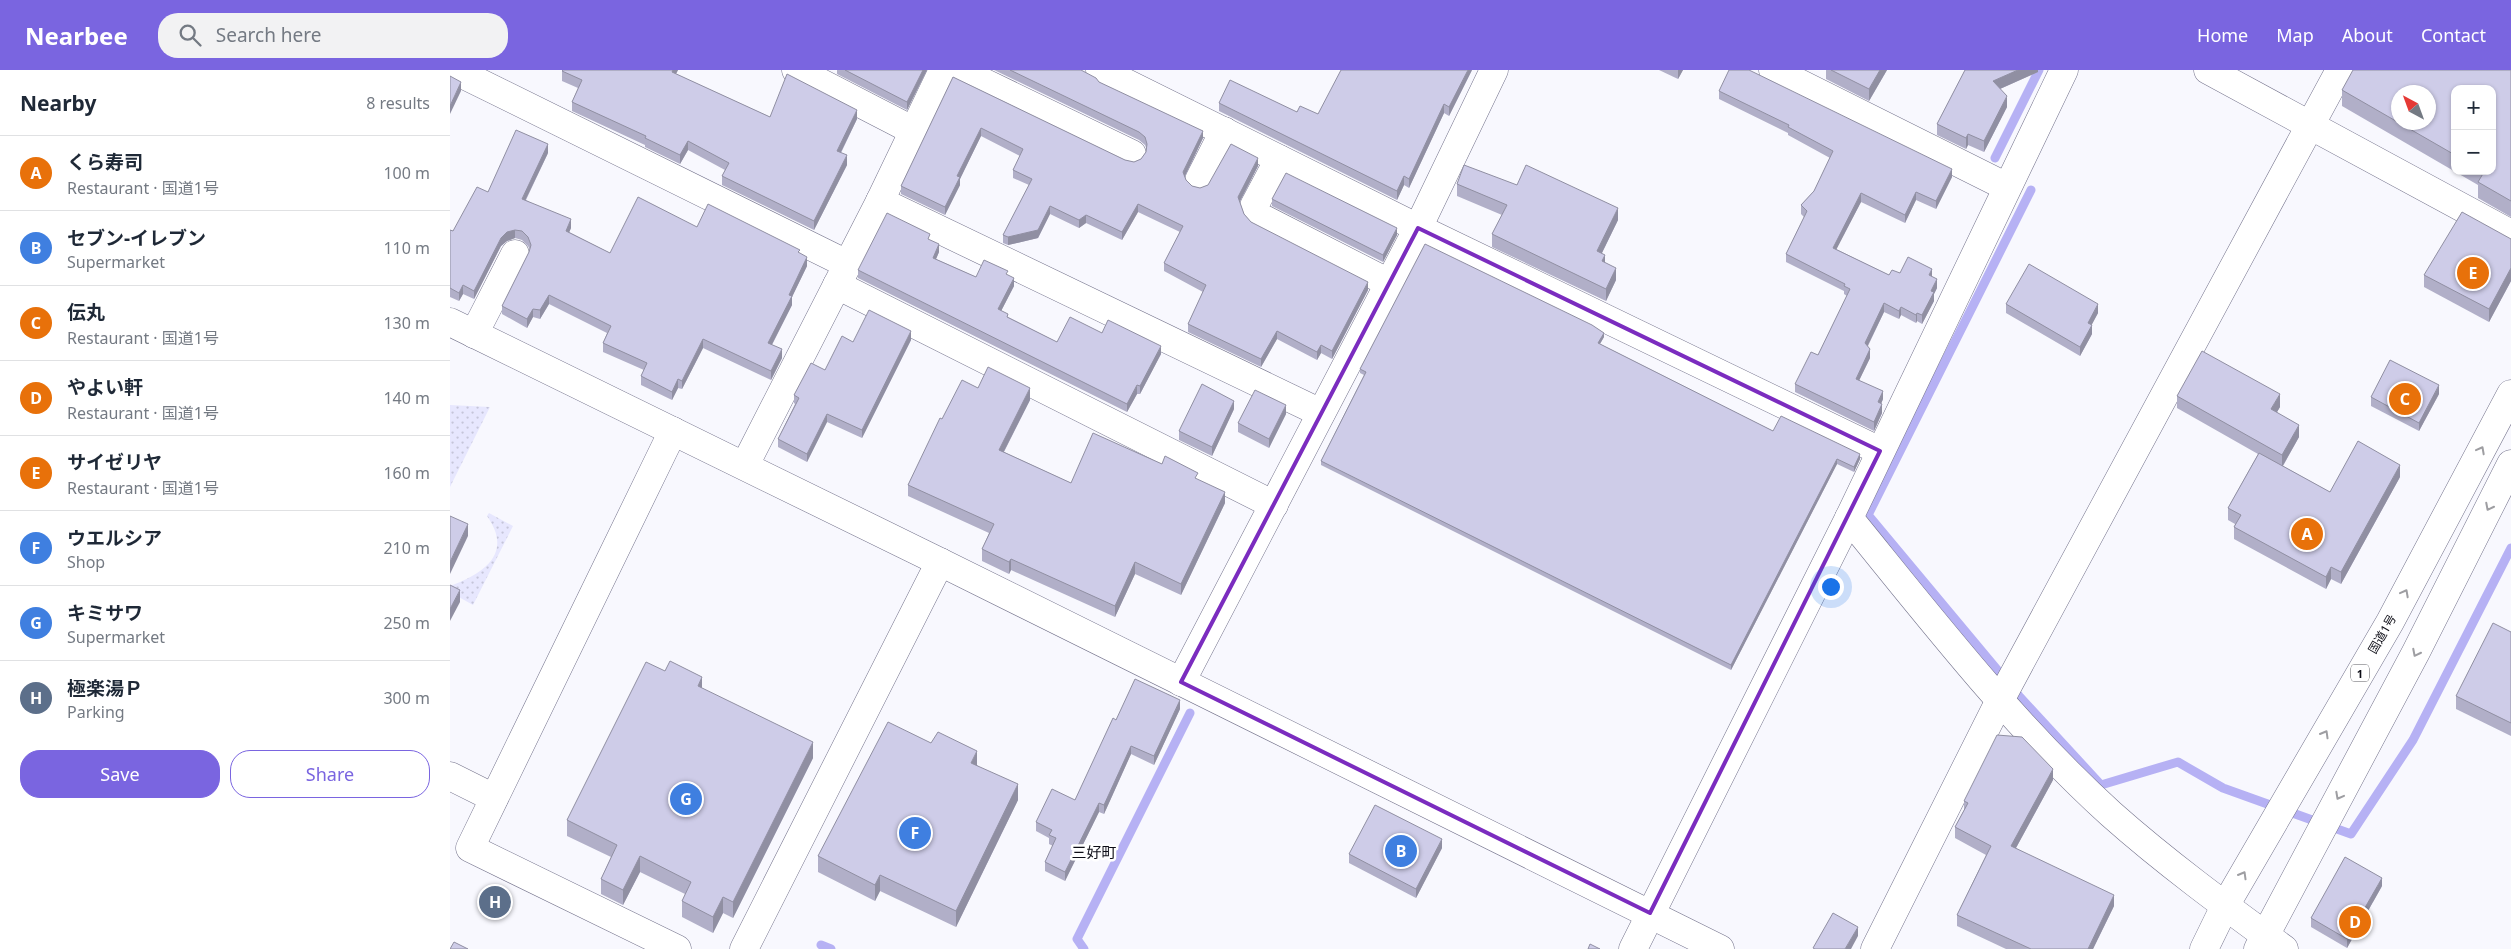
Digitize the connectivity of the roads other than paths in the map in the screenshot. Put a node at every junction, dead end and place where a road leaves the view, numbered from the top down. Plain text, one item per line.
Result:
1 (454, 70) edge
2 (796, 70) edge
3 (944, 70) edge
4 (958, 70) edge
5 (1100, 70) edge
6 (1494, 70) edge
7 (1772, 70) edge
8 (2064, 70) edge
9 (2208, 70) edge
10 (2340, 70) edge
11 (2310, 125) junction
12 (914, 131) junction
13 (1224, 131) junction
14 (1132, 154) dead end
15 (1279, 159) junction
16 (1199, 180) dead end
17 (2007, 187) junction
18 (880, 201) junction
19 (1418, 228) junction
20 (2511, 234) edge
21 (515, 254) dead end
22 (842, 275) junction
23 (1388, 284) junction
24 (450, 322) edge
25 (474, 334) junction
26 (2511, 394) edge
27 (1321, 413) junction
28 (672, 431) junction
29 (1880, 451) junction
30 (2511, 464) edge
31 (745, 466) junction
32 (1274, 505) junction
33 (1849, 518) junction
34 (940, 562) junction
35 (1181, 682) junction
36 (1999, 702) junction
37 (450, 776) edge
38 (494, 798) junction
39 (2226, 906) junction
40 (1650, 913) junction
41 (2269, 944) edge
42 (677, 949) edge
43 (744, 949) edge
44 (1634, 949) edge
45 (1720, 949) edge
46 (1874, 949) edge
47 (2204, 949) edge

1 - 22 main road
2 - 12 main road
3 - 12 main road
4 - 14 main road
5 - 13 main road
6 - 19 main road
7 - 17 main road
8 - 17 main road
9 - 11 main road
10 - 11 main road
11 - 20 main road
11 - 36 main road
12 - 18 main road
13 - 15 main road
13 - 16 main road
15 - 19 main road
15 - 23 main road
17 - 29 main road
18 - 22 main road
18 - 27 main road
19 - 23 main road
19 - 29 main road
21 - 25 main road
22 - 31 main road
22 - 32 main road
23 - 27 main road
24 - 25 main road
25 - 28 main road
39 -> 26 main road, 国道1号 / 1
27 - 32 main road
28 - 31 main road
28 - 38 main road
29 - 33 main road
30 -> 41 main road
31 - 34 main road
32 - 35 main road
33 - 36 main road
33 - 40 main road
34 - 35 main road
34 - 43 main road
35 - 40 main road
36 - 39 main road
36 - 46 main road
37 - 38 main road
38 - 42 main road
39 - 41 main road
39 - 47 main road, 国道1号 / 1
40 - 44 main road
40 - 45 main road

